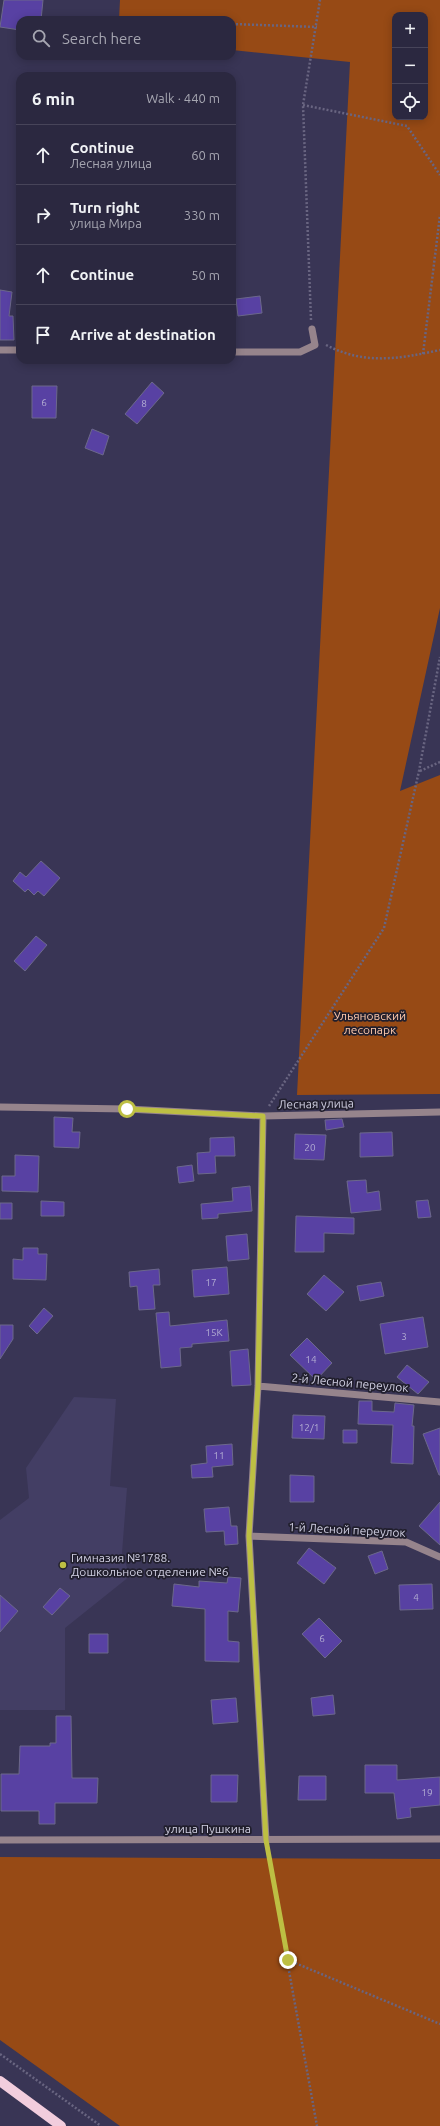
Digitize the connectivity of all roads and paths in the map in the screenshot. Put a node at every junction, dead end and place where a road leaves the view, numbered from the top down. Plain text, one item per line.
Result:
1 (320, 0) edge
2 (236, 24) edge
3 (317, 27) junction
4 (303, 105) junction
5 (440, 175) edge
6 (440, 215) edge
7 (312, 329) joint
8 (315, 345) junction
9 (0, 350) edge
10 (16, 350) edge
11 (440, 350) edge
12 (236, 352) edge
13 (422, 354) junction
14 (440, 657) edge
15 (440, 762) edge
16 (419, 771) junction
17 (0, 1107) edge
18 (440, 1112) edge
19 (263, 1116) junction
20 (258, 1386) junction
21 (440, 1402) edge
22 (249, 1536) junction
23 (440, 1557) edge
24 (440, 1839) edge
25 (0, 1840) edge
26 (266, 1840) junction
27 (288, 1960) junction
28 (440, 2024) edge
29 (0, 2054) edge
30 (0, 2081) edge
31 (62, 2126) edge
32 (101, 2126) edge
33 (317, 2126) edge

1 - 3 path
2 - 3 path
3 - 4 path
4 - 5 path
4 - 7 path
6 - 13 path
7 - 8 street
8 - 12 street
8 - 13 path
9 - 10 street
11 - 13 path
14 - 16 path
15 - 16 path
16 - 19 path
17 - 19 street, Лесная улица
18 - 19 street, Лесная улица
19 - 20 street
20 - 21 street, 2-й Лесной переулок
20 - 22 street
22 - 23 street, 1-й Лесной переулок
22 - 26 street
24 - 26 street, улица Пушкина
25 - 26 street, улица Пушкина
26 - 27 path
27 - 28 path
27 - 33 path
29 - 32 path
30 - 31 main road

